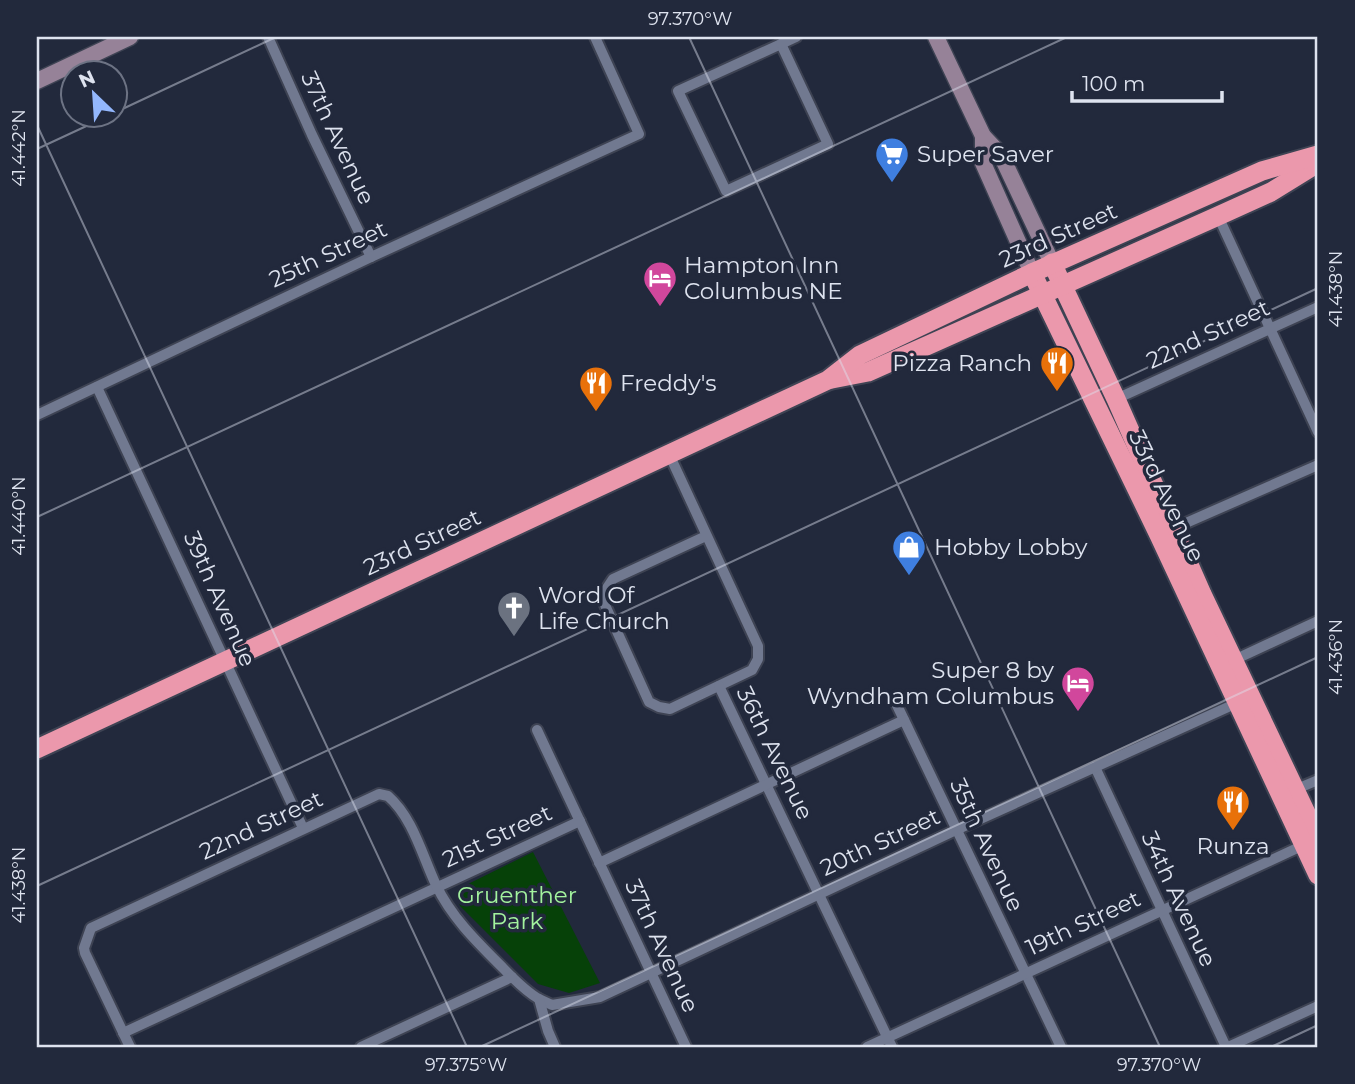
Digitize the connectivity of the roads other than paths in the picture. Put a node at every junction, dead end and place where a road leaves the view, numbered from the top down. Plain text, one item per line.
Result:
1 (130, 37) edge
2 (268, 37) edge
3 (595, 37) edge
4 (796, 37) edge
5 (936, 37) edge
6 (781, 44) junction
7 (37, 81) edge
8 (983, 136) junction
9 (1318, 155) edge
10 (1318, 163) edge
11 (1218, 216) junction
12 (371, 257) junction
13 (1052, 263) junction
14 (1032, 273) junction
15 (1063, 284) junction
16 (1042, 293) junction
17 (1318, 307) edge
18 (1271, 328) junction
19 (828, 380) junction
20 (97, 387) junction
21 (1116, 399) junction
22 (37, 415) edge
23 (1318, 432) edge
24 (669, 454) junction
25 (1318, 465) edge
26 (1166, 532) junction
27 (706, 536) junction
28 (1318, 621) edge
29 (1234, 660) junction
30 (225, 661) junction
31 (719, 686) junction
32 (894, 699) dead end
33 (1237, 703) junction
34 (904, 720) junction
35 (537, 730) dead end
36 (37, 749) edge
37 (1095, 767) junction
38 (1318, 780) edge
39 (767, 785) junction
40 (1288, 793) junction
41 (580, 821) junction
42 (303, 828) junction
43 (956, 830) junction
44 (1313, 840) edge
45 (599, 863) junction
46 (1318, 875) edge
47 (437, 887) junction
48 (818, 894) junction
49 (1162, 909) junction
50 (652, 973) junction
51 (1025, 974) junction
52 (512, 977) junction
53 (539, 999) junction
54 (1318, 1006) edge
55 (123, 1033) junction
56 (889, 1043) edge
57 (130, 1047) edge
58 (361, 1047) edge
59 (555, 1047) edge
60 (687, 1047) edge
61 (867, 1047) edge
62 (1061, 1047) edge
63 (1227, 1047) edge

1 - 7 main road
2 - 12 street, 37th Avenue
3 - 12 street, 25th Street
4 - 6 street
5 - 8 main road, 33rd Avenue
6 - 6 street
8 - 13 main road, 33rd Avenue
8 - 14 main road, 33rd Avenue
9 - 13 highway, 23rd Street
10 - 11 highway, 23rd Street
11 - 15 highway, 23rd Street
11 - 18 street
12 - 20 street, 25th Street
13 - 14 highway, 23rd Street
13 - 15 highway, 33rd Avenue
14 - 16 highway, 33rd Avenue
14 - 19 highway, 23rd Street
15 - 16 highway, 23rd Street
15 - 21 highway, 33rd Avenue
16 - 19 highway, 23rd Street
16 - 26 highway, 33rd Avenue
17 - 18 street, 22nd Street
18 - 21 street, 22nd Street
18 - 23 street
19 - 24 highway, 23rd Street
20 - 22 street, 25th Street
20 - 30 street, 39th Avenue
21 - 26 highway, 33rd Avenue
24 - 27 street, 36th Avenue
24 - 30 highway, 23rd Street
25 - 26 street
26 - 29 highway, 33rd Avenue
26 - 33 highway, 33rd Avenue
27 - 31 street, 36th Avenue
27 - 31 street
28 - 29 street
29 - 40 highway, 33rd Avenue
30 - 36 highway, 23rd Street
30 - 42 street, 39th Avenue
31 - 39 street, 36th Avenue
32 - 34 street, 35th Avenue
33 - 37 street, 20th Street
33 - 40 highway, 33rd Avenue
34 - 39 street
34 - 43 street, 35th Avenue
35 - 41 street
37 - 43 street, 20th Street
37 - 49 street, 34th Avenue
38 - 40 street
39 - 45 street
39 - 48 street, 36th Avenue
40 - 44 highway, 33rd Avenue
41 - 45 street, 21st Street
41 - 47 street, 21st Street
42 - 47 street, 22nd Street
42 - 55 street, 22nd Street
43 - 48 street, 20th Street
43 - 51 street, 35th Avenue
44 - 46 highway, 33rd Avenue
44 - 49 street, 19th Street
45 - 50 street, 37th Avenue
47 - 52 street, 22nd Street
47 - 55 street, 21st Street
48 - 50 street, 20th Street
48 - 56 street, 36th Avenue
49 - 51 street, 19th Street
49 - 63 street, 34th Avenue
50 - 53 street, 20th Street
50 - 60 street, 37th Avenue
51 - 56 street, 19th Street
51 - 62 street, 35th Avenue
52 - 53 street, 22nd Street
52 - 58 street
53 - 59 street
54 - 63 street
55 - 57 street, 22nd Street
56 - 61 street, 19th Street

